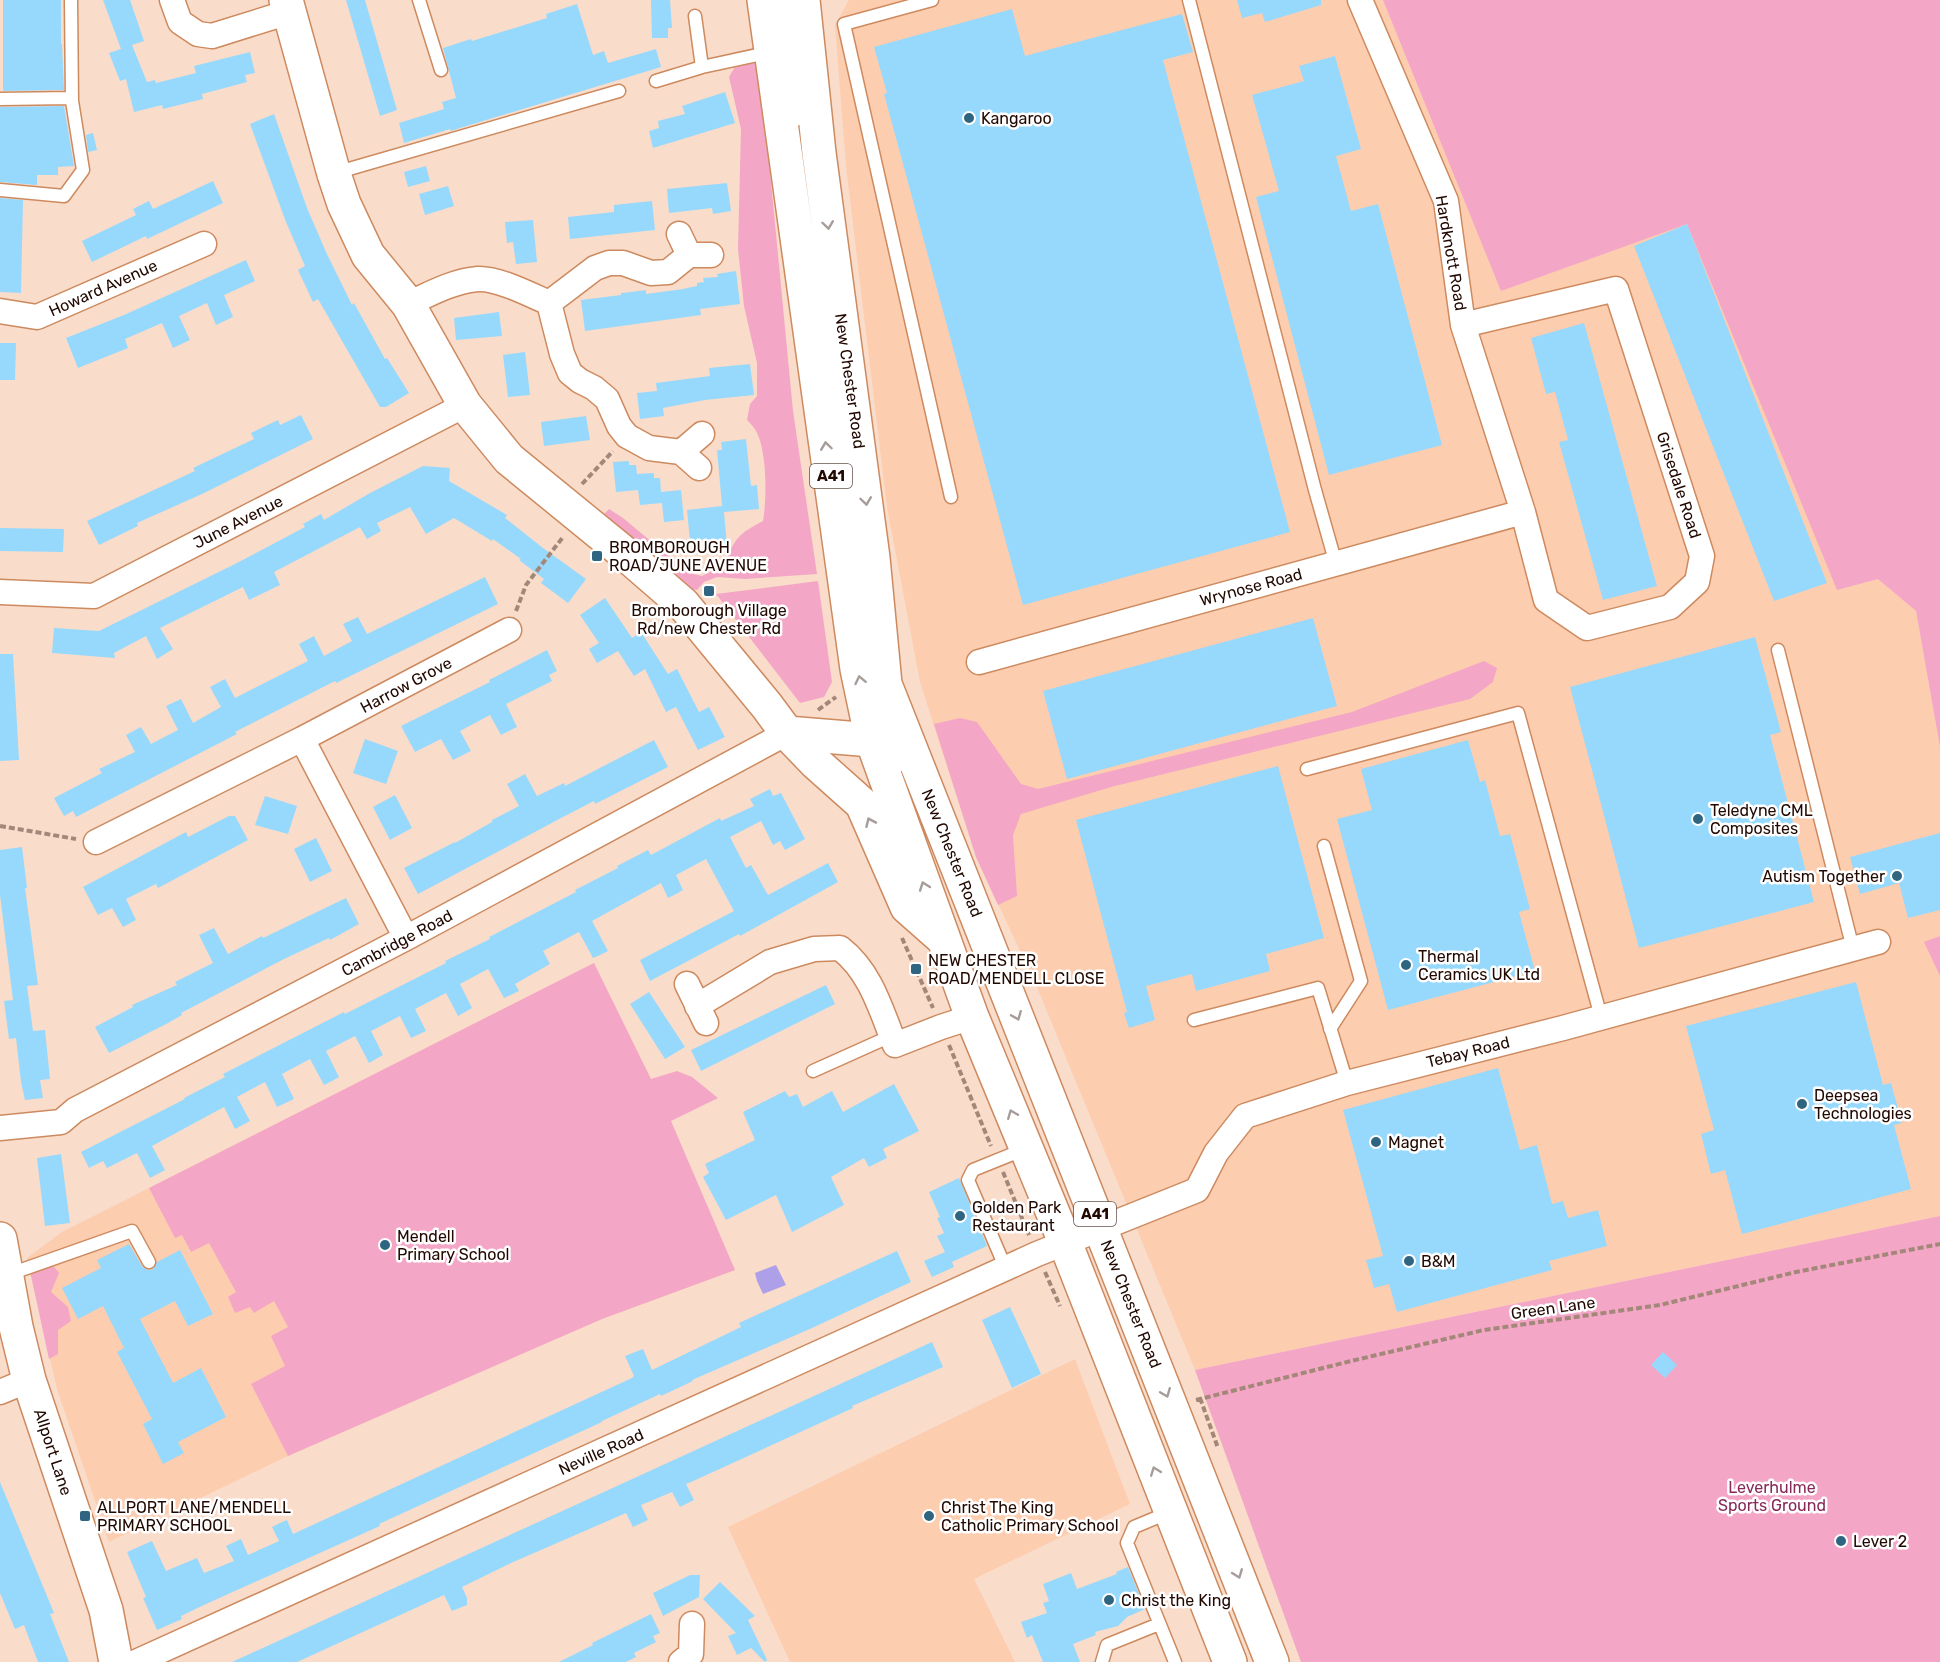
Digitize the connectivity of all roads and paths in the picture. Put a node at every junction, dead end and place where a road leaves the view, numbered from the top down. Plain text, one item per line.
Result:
1 (71, 0) edge
2 (172, 0) edge
3 (419, 0) edge
4 (764, 0) edge
5 (782, 0) edge
6 (932, 0) edge
7 (1189, 0) edge
8 (1360, 0) edge
9 (289, 4) edge
10 (808, 9) edge
11 (695, 16) dead end
12 (772, 51) junction
13 (702, 67) junction
14 (441, 70) dead end
15 (656, 81) dead end
16 (619, 91) dead end
17 (72, 98) junction
18 (0, 99) edge
19 (334, 174) junction
20 (0, 190) edge
21 (204, 244) dead end
22 (693, 248) dead end
23 (549, 303) junction
24 (408, 304) junction
25 (0, 311) edge
26 (1463, 326) junction
27 (465, 405) junction
28 (822, 413) junction
29 (702, 434) dead end
30 (627, 436) junction
31 (951, 497) dead end
32 (570, 511) junction
33 (1523, 512) junction
34 (1336, 564) junction
35 (0, 592) edge
36 (509, 630) joint
37 (1778, 650) dead end
38 (979, 662) dead end
39 (885, 684) junction
40 (787, 733) junction
41 (302, 739) junction
42 (872, 740) junction
43 (918, 766) junction
44 (1307, 768) dead end
45 (841, 785) junction
46 (0, 826) edge
47 (96, 842) joint
48 (1324, 846) dead end
49 (406, 938) junction
50 (944, 941) junction
51 (1878, 942) dead end
52 (1853, 949) junction
53 (697, 1004) dead end
54 (972, 1017) junction
55 (1601, 1017) junction
56 (1194, 1020) dead end
57 (1330, 1029) junction
58 (891, 1036) junction
59 (813, 1071) dead end
60 (1347, 1083) junction
61 (0, 1128) edge
62 (1026, 1149) junction
63 (1101, 1228) junction
64 (0, 1239) edge
65 (1065, 1242) junction
66 (1940, 1244) edge
67 (149, 1262) dead end
68 (1006, 1269) junction
69 (6, 1275) junction
70 (1119, 1380) junction
71 (15, 1386) edge
72 (1173, 1410) junction
73 (1171, 1512) junction
74 (692, 1624) dead end
75 (1160, 1624) junction
76 (691, 1659) edge
77 (116, 1662) edge
78 (136, 1662) edge
79 (1102, 1662) edge
80 (1175, 1662) edge
81 (1229, 1662) edge
82 (1272, 1662) edge

1 - 17 lane
2 - 9 street
3 - 14 lane
4 - 12 main road, New Chester Road / A41
5 - 28 main road
6 - 31 lane
7 - 34 lane
8 - 26 street, Hardknott Road
9 - 19 main road
10 -> 39 main road, New Chester Road / A41
11 - 13 lane
12 - 13 lane
12 - 28 main road, New Chester Road / A41
13 - 15 lane
16 - 19 lane
17 - 18 lane
17 - 20 lane
19 - 24 main road
21 - 25 street, Howard Avenue
22 - 23 street
23 - 24 street
23 - 30 street
24 - 27 main road
26 - 33 street, Hardknott Road
26 - 33 street, Grisedale Road
27 - 32 main road
27 - 35 street, June Avenue
42 -> 28 main road, New Chester Road / A41
29 - 30 street
30 - 32 path
32 - 36 path
32 - 40 main road
33 - 34 street, Wrynose Road
34 - 38 street, Wrynose Road
36 - 41 street, Harrow Grove
37 - 52 lane
39 - 42 main road
39 - 43 main road, New Chester Road / A41
40 - 42 main road
40 - 45 main road
40 - 49 street, Cambridge Road
41 - 47 street, Harrow Grove
41 - 49 street
42 - 43 main road
42 - 45 main road
50 -> 42 main road, New Chester Road / A41
43 -> 63 main road, New Chester Road / A41
44 - 55 lane
50 -> 45 main road
46 - 47 path
48 - 57 lane
49 - 61 street, Cambridge Road
50 - 54 main road, New Chester Road / A41
51 - 52 street, Tebay Road
52 - 55 street, Tebay Road
53 - 58 street
54 - 58 street
62 -> 54 main road, New Chester Road / A41
55 - 60 street, Tebay Road
56 - 57 lane
57 - 60 lane
58 - 59 lane
60 - 63 street, Tebay Road
62 - 65 main road, New Chester Road / A41
62 - 68 lane
63 - 65 street, Tebay Road
63 - 70 main road
63 -> 72 main road, New Chester Road / A41
64 - 69 main road, Allport Lane
65 - 68 street, Neville Road
65 - 70 main road, New Chester Road / A41
66 - 72 path, Green Lane
67 - 69 lane
68 - 78 street, Neville Road
69 - 71 main road, Allport Lane
73 -> 70 main road, New Chester Road / A41
71 - 77 main road, Allport Lane
72 -> 82 main road, New Chester Road / A41
73 - 75 lane
73 - 81 main road, New Chester Road / A41
74 - 76 street
75 - 79 lane
75 - 80 lane

